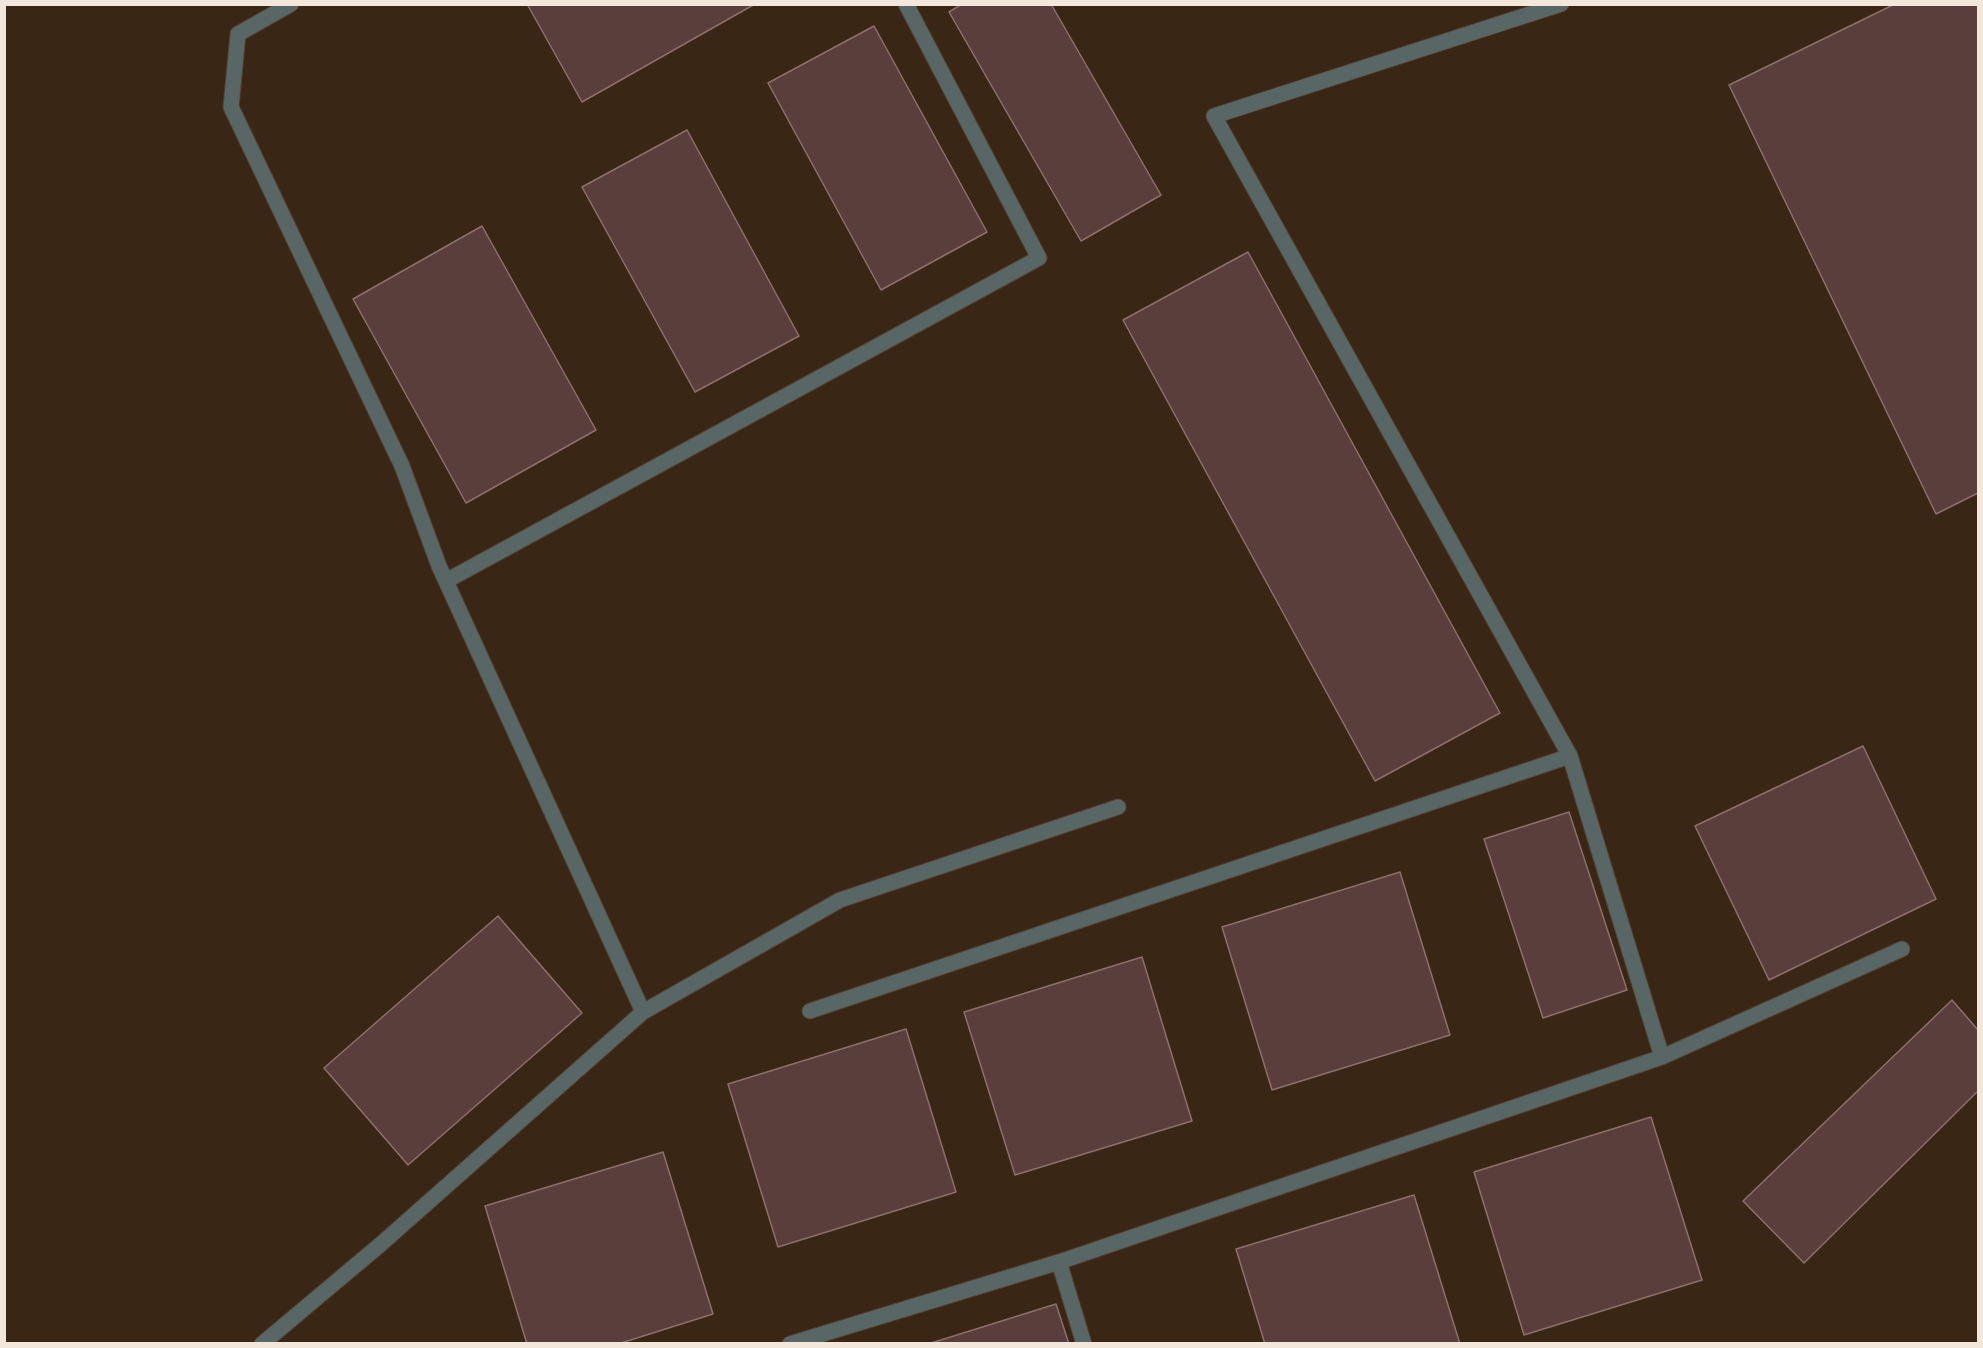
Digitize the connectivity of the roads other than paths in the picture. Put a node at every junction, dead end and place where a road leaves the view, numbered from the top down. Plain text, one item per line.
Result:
1 (291, 4) edge
2 (906, 4) edge
3 (1560, 4) edge
4 (446, 582) junction
5 (1570, 756) junction
6 (1118, 807) dead end
7 (1902, 949) dead end
8 (810, 1011) dead end
9 (643, 1012) junction
10 (1662, 1057) junction
11 (1059, 1262) junction
12 (262, 1344) edge
13 (790, 1344) edge
14 (1084, 1344) edge

1 - 4 lane
2 - 4 lane
3 - 5 lane
4 - 9 lane
5 - 8 lane
5 - 10 lane
6 - 9 lane
7 - 10 lane
9 - 12 lane
10 - 11 lane
11 - 13 lane
11 - 14 lane

